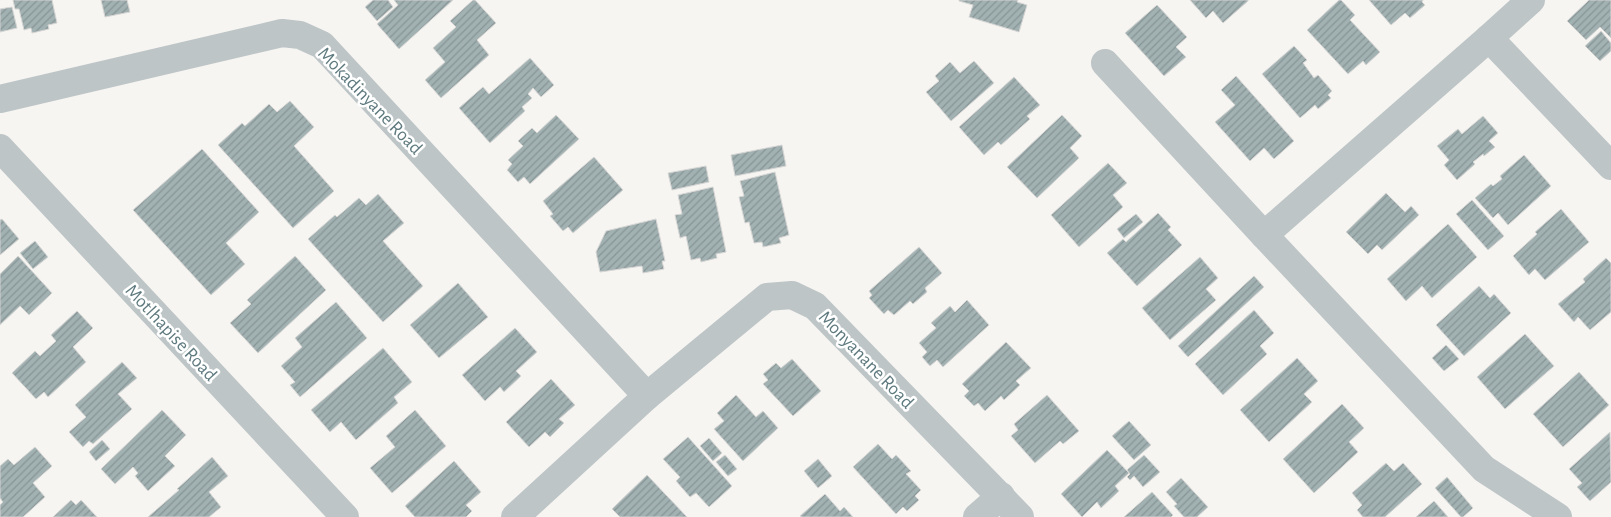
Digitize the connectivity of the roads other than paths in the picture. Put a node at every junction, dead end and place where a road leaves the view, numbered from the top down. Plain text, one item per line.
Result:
1 (1530, 0) edge
2 (1490, 38) junction
3 (1105, 63) dead end
4 (0, 99) edge
5 (0, 148) edge
6 (1611, 166) edge
7 (1264, 235) junction
8 (648, 396) junction
9 (1000, 496) junction
10 (345, 517) edge
11 (515, 517) edge
12 (977, 517) edge
13 (1020, 517) edge
14 (1558, 517) edge

1 - 2 street
2 - 6 street
2 - 7 street
3 - 7 street
4 - 8 street, Mokadinyane Road
5 - 10 street, Motlhapise Road
7 - 14 street
8 - 9 street, Monyanane Road
8 - 11 street, Monyanane Road
9 - 12 street
9 - 13 street, Monyanane Road

